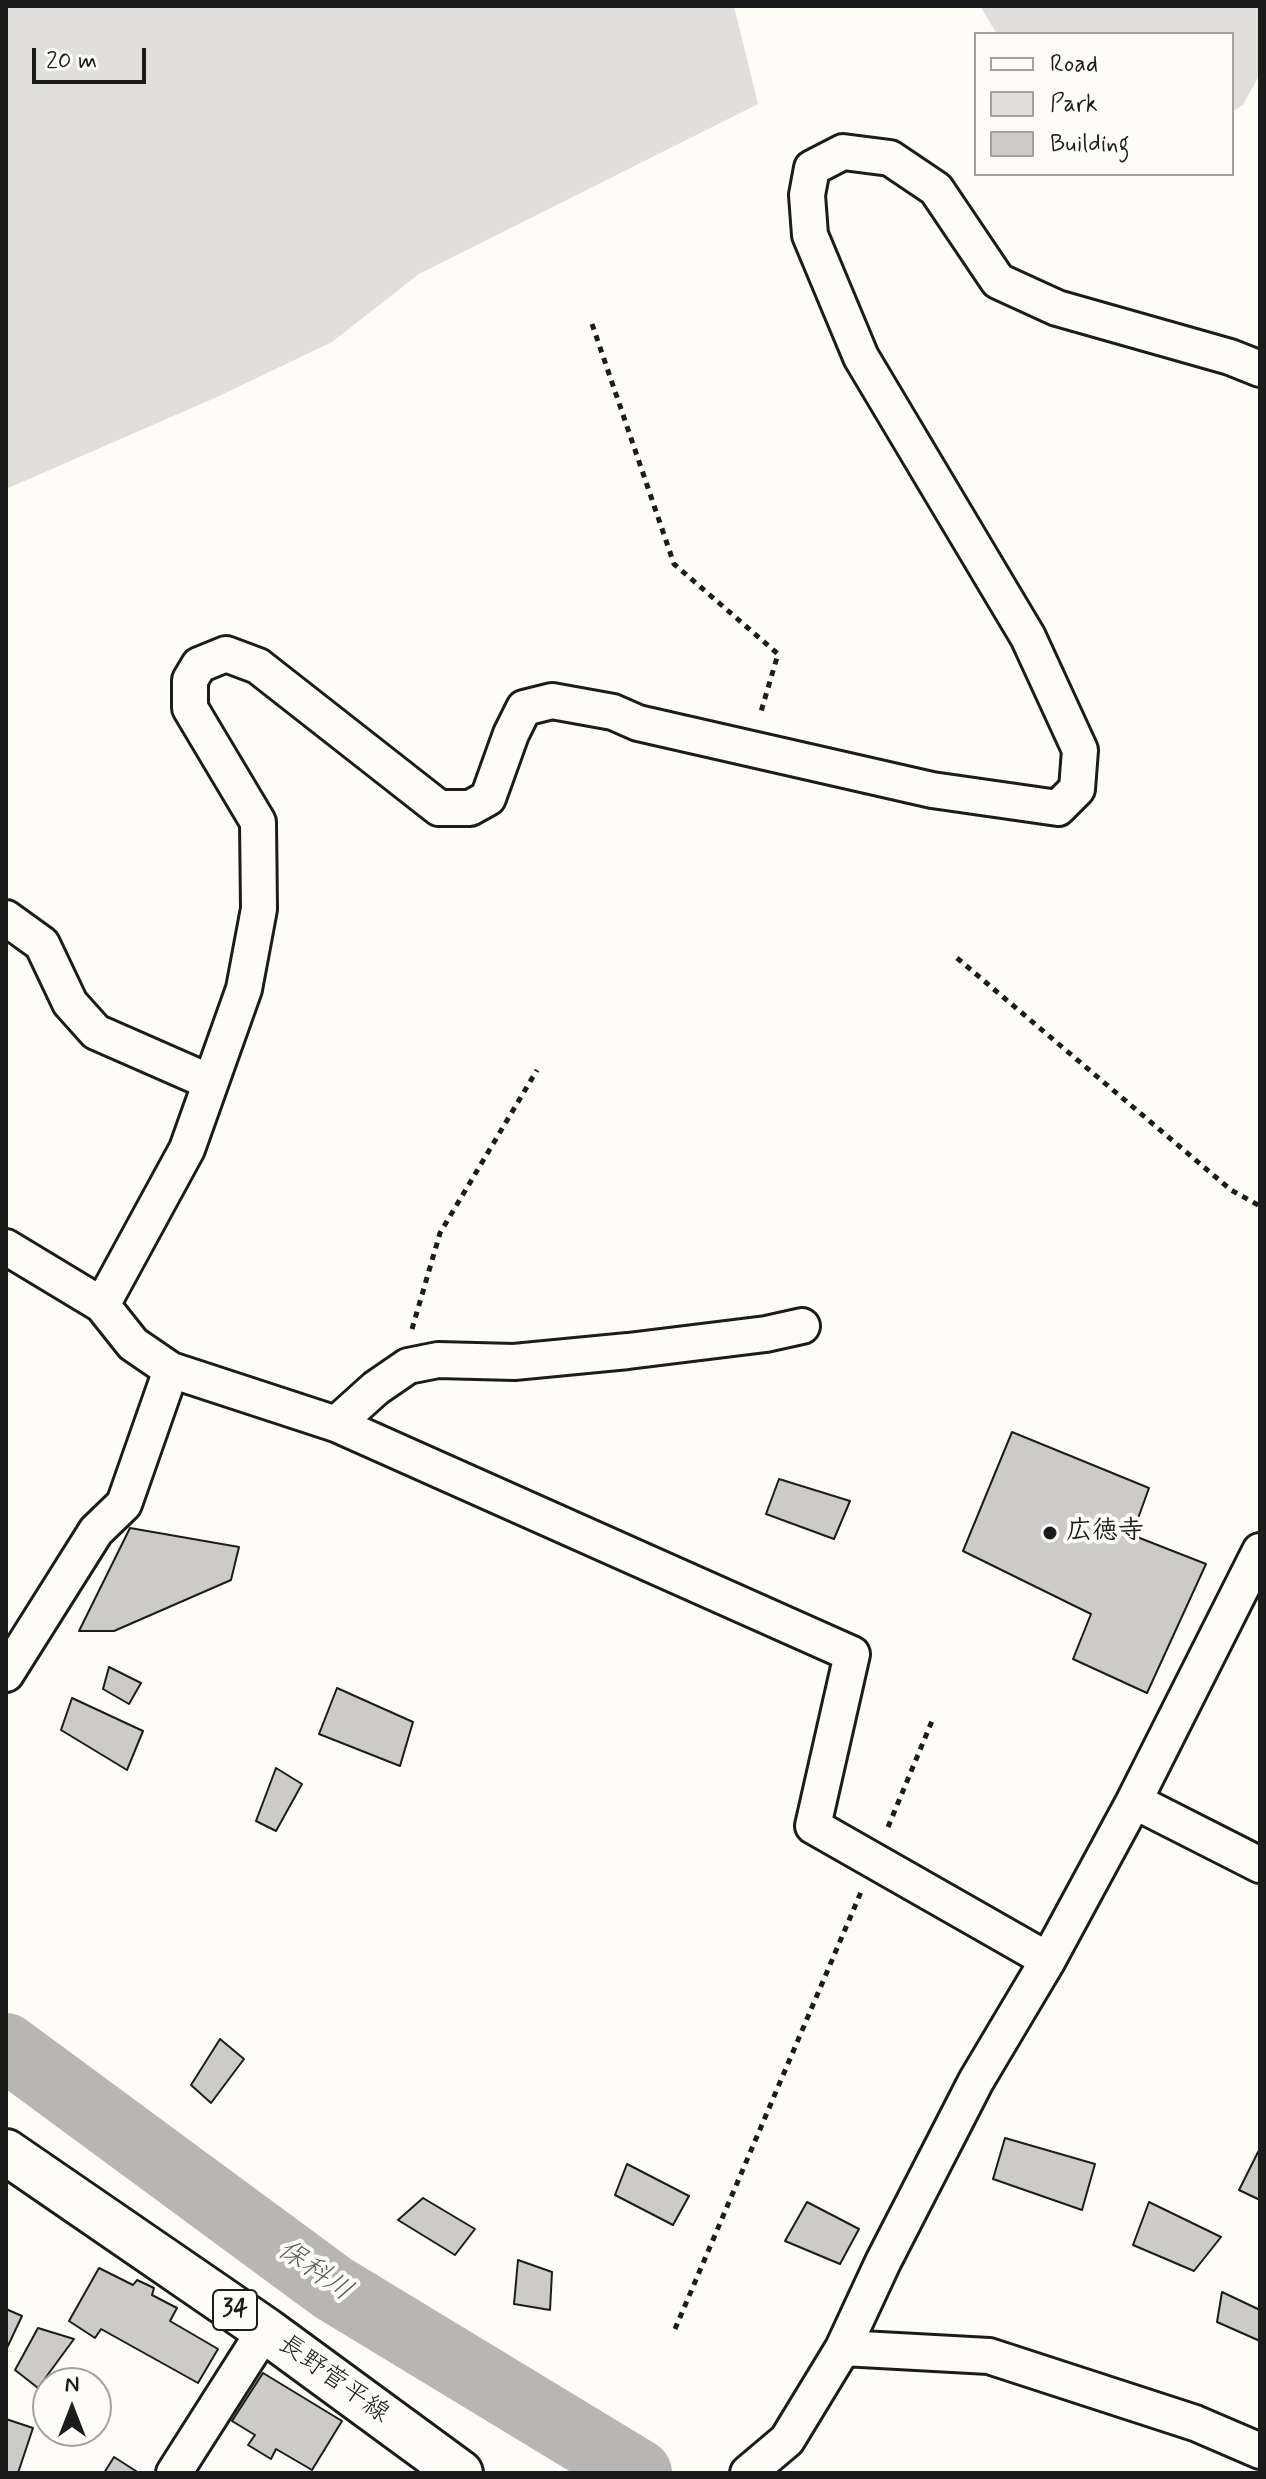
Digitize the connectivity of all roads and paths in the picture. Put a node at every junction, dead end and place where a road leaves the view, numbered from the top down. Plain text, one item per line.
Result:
1 (592, 324) dead end
2 (1260, 369) edge
3 (751, 748) junction
4 (6, 918) edge
5 (957, 958) dead end
6 (537, 1070) dead end
7 (210, 1082) junction
8 (1260, 1206) edge
9 (6, 1247) edge
10 (102, 1305) junction
11 (802, 1326) dead end
12 (408, 1366) junction
13 (171, 1370) junction
14 (336, 1424) junction
15 (1260, 1551) edge
16 (6, 1674) edge
17 (932, 1721) dead end
18 (1134, 1801) junction
19 (874, 1862) junction
20 (1260, 1865) edge
21 (1048, 1960) junction
22 (6, 2152) edge
23 (675, 2329) dead end
24 (265, 2330) junction
25 (843, 2348) junction
26 (1260, 2451) edge
27 (174, 2473) edge
28 (460, 2473) edge
29 (748, 2473) edge

1 - 3 path
2 - 3 street
3 - 7 street
4 - 7 street
5 - 8 path
6 - 12 path
7 - 10 street
9 - 10 street
10 - 13 street
11 - 12 street
12 - 14 street
13 - 14 street
13 - 16 street
14 - 19 street
15 - 18 street
17 - 19 path
18 - 20 street
18 - 21 street
19 - 21 street
19 - 23 path
21 - 25 street
22 - 24 main road, 長野菅平線 / 34
24 - 27 street
24 - 28 main road, 長野菅平線 / 34
25 - 26 street
25 - 29 street

